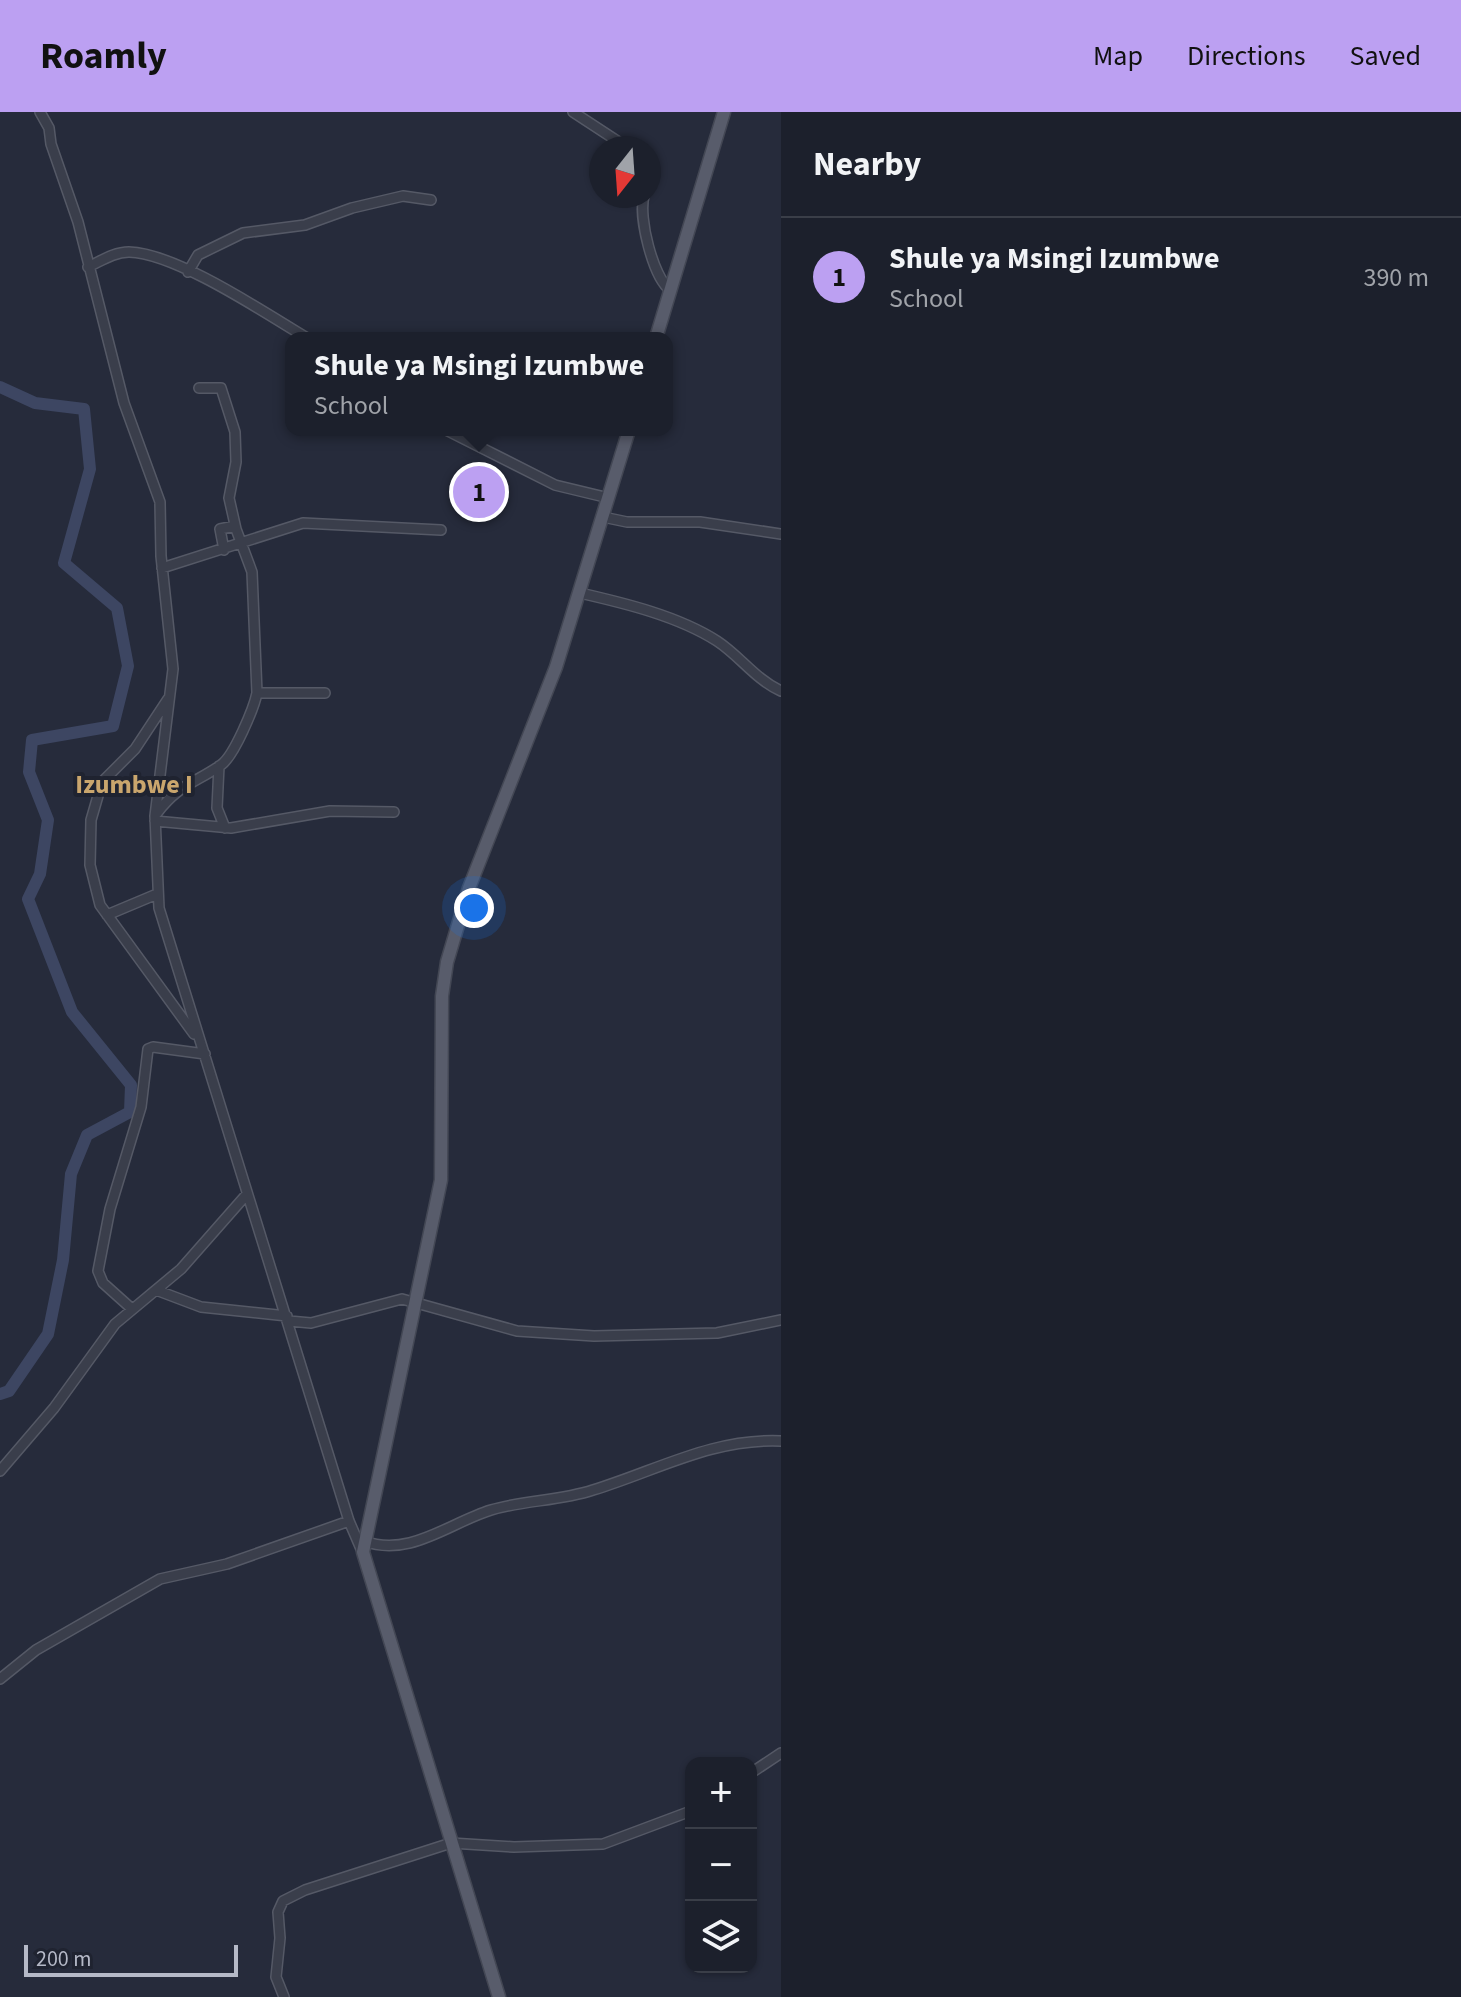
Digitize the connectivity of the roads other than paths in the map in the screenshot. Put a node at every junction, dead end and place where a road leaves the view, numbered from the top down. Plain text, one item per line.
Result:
1 (40, 112) edge
2 (573, 112) edge
3 (724, 112) edge
4 (610, 136) edge
5 (431, 200) dead end
6 (642, 208) edge
7 (88, 267) junction
8 (188, 272) junction
9 (670, 290) junction
10 (297, 332) edge
11 (658, 332) edge
12 (199, 388) dead end
13 (458, 436) edge
14 (627, 436) edge
15 (609, 498) junction
16 (603, 517) junction
17 (235, 526) junction
18 (441, 530) dead end
19 (781, 534) edge
20 (242, 544) junction
21 (224, 550) junction
22 (162, 568) junction
23 (580, 593) junction
24 (781, 691) edge
25 (171, 692) junction
26 (257, 693) junction
27 (325, 693) dead end
28 (219, 766) junction
29 (394, 812) dead end
30 (155, 819) junction
31 (225, 828) junction
32 (157, 894) junction
33 (107, 915) junction
34 (198, 1039) junction
35 (205, 1054) junction
36 (247, 1194) junction
37 (156, 1290) junction
38 (416, 1300) junction
39 (132, 1309) junction
40 (288, 1319) junction
41 (781, 1320) edge
42 (781, 1441) edge
43 (0, 1471) edge
44 (349, 1521) junction
45 (364, 1546) junction
46 (0, 1679) edge
47 (781, 1753) edge
48 (757, 1769) edge
49 (685, 1813) edge
50 (451, 1843) junction
51 (284, 1997) edge
52 (499, 1997) edge

1 - 7 street
2 - 4 street
3 - 9 main road
5 - 8 street
6 - 9 street
7 - 8 street
7 - 22 street
8 - 10 street
9 - 11 main road
12 - 17 street
13 - 15 street
14 - 15 main road
15 - 16 main road
16 - 19 street
16 - 23 main road
17 - 20 street
17 - 21 street
18 - 20 street
20 - 21 street
20 - 26 street
21 - 22 street
22 - 25 street
23 - 24 street
23 - 38 main road
25 - 30 street
25 - 33 street
26 - 27 street
26 - 28 street
28 - 30 street
28 - 31 street
29 - 31 street
30 - 31 street
30 - 32 street
32 - 33 street
32 - 34 street
33 - 34 street
34 - 35 street
35 - 36 street
35 - 39 street
36 - 37 street
36 - 40 street
37 - 39 street
37 - 40 street
38 - 40 street
38 - 41 street
38 - 45 main road
39 - 43 street
40 - 44 street
42 - 45 street
44 - 45 street
44 - 46 street
45 - 50 main road
47 - 48 street
49 - 50 street
50 - 51 street
50 - 52 main road

